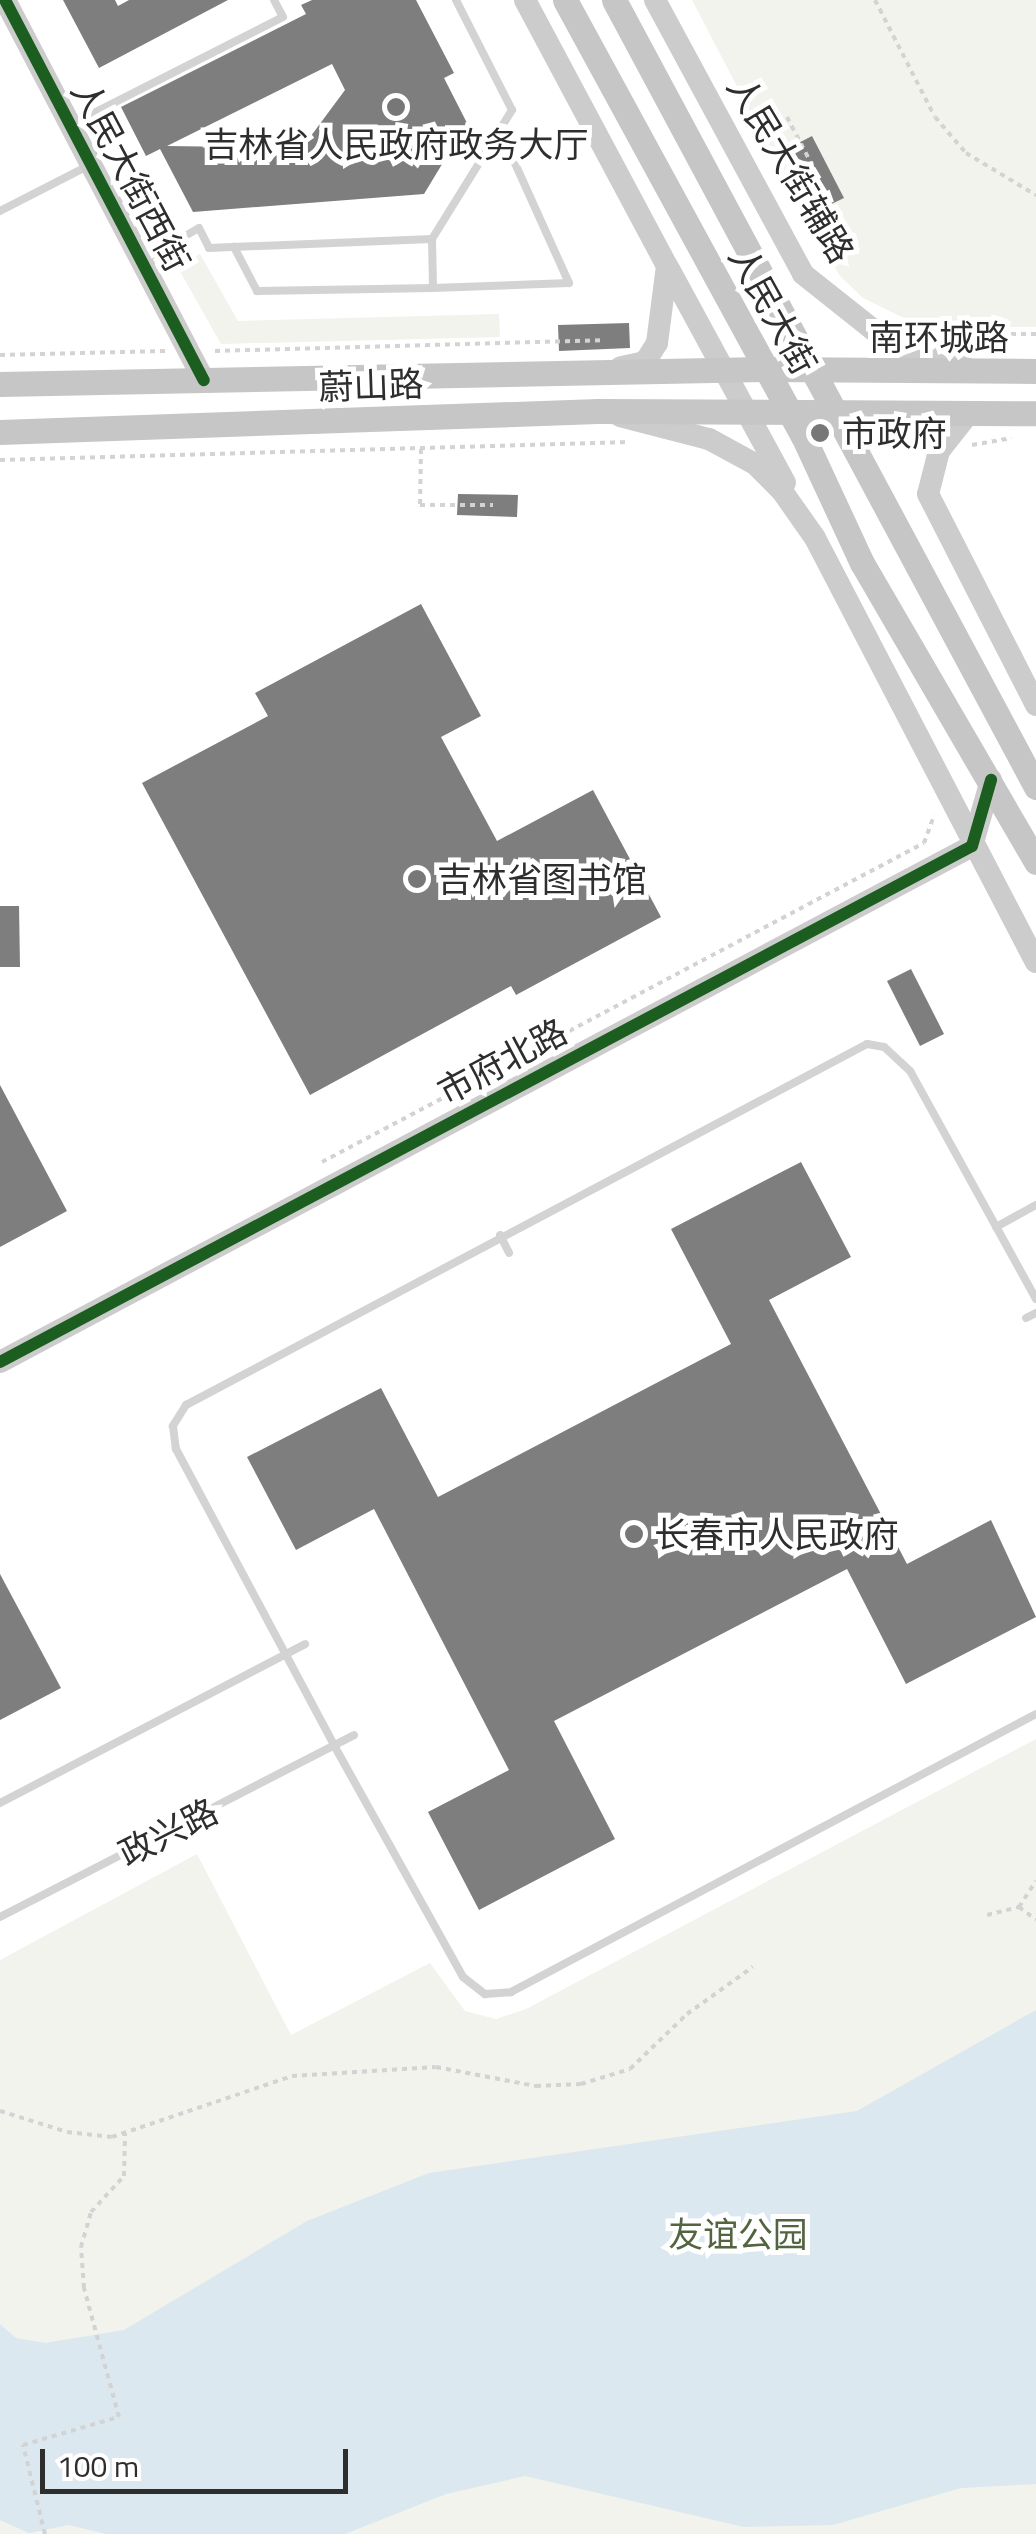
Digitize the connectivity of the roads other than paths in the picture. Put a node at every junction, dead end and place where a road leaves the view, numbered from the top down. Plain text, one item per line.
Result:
1 (5, 0) edge
2 (274, 0) edge
3 (456, 0) edge
4 (526, 0) edge
5 (565, 0) edge
6 (614, 0) edge
7 (655, 0) edge
8 (70, 125) junction
9 (500, 130) junction
10 (90, 164) junction
11 (0, 211) edge
12 (432, 239) junction
13 (234, 247) junction
14 (141, 261) junction
15 (667, 266) junction
16 (433, 288) junction
17 (764, 369) junction
18 (723, 370) junction
19 (814, 372) junction
20 (1025, 372) edge
21 (592, 374) junction
22 (204, 380) junction
23 (0, 384) edge
24 (744, 409) junction
25 (598, 410) junction
26 (969, 413) junction
27 (1036, 413) edge
28 (790, 414) junction
29 (838, 414) junction
30 (0, 432) edge
31 (815, 538) junction
32 (1036, 705) edge
33 (991, 780) junction
34 (1036, 787) edge
35 (972, 846) junction
36 (1036, 862) edge
37 (1036, 962) edge
38 (1036, 1205) edge
39 (996, 1227) junction
40 (500, 1236) junction
41 (509, 1253) dead end
42 (1036, 1299) edge
43 (1036, 1313) edge
44 (1026, 1318) dead end
45 (0, 1362) edge
46 (306, 1644) dead end
47 (287, 1653) junction
48 (1036, 1714) edge
49 (354, 1736) dead end
50 (336, 1747) junction
51 (0, 1804) edge
52 (0, 1917) edge

1 - 8 main road, 人民大街西街
2 - 8 lane
3 - 9 lane
4 - 15 main road
5 - 17 main road, 人民大街
6 - 19 main road, 人民大街
7 - 20 main road, 人民大街辅路
8 - 10 main road, 人民大街西街
9 - 12 lane
9 - 16 lane
10 - 11 lane
10 - 14 main road, 人民大街西街
12 - 13 lane
12 - 16 lane
13 - 14 lane
13 - 16 lane
14 - 22 main road, 人民大街西街
15 - 18 main road
15 - 21 main road
17 - 18 main road, 南环城路
17 - 19 main road, 南环城路
17 - 28 main road, 人民大街
18 - 21 main road, 蔚山路
18 - 24 main road
19 - 20 main road, 南环城路
19 - 29 main road, 人民大街
21 - 22 main road, 蔚山路
22 - 23 main road, 蔚山路
24 - 25 main road, 蔚山路
24 - 28 main road
24 - 31 main road
25 - 30 main road, 蔚山路
25 - 31 main road
26 - 27 main road
26 - 29 main road
26 - 32 main road
28 - 29 main road
28 - 33 main road, 人民大街
29 - 34 main road, 人民大街
31 - 35 main road
33 - 35 main road
33 - 36 main road, 人民大街
35 - 37 main road
35 - 45 main road, 市府北路
38 - 39 lane
39 - 40 lane
39 - 42 lane
40 - 41 lane
40 - 47 lane
43 - 44 lane
46 - 47 lane
47 - 50 lane
47 - 51 lane
48 - 50 lane
49 - 50 lane, 政兴路
50 - 52 lane, 政兴路

